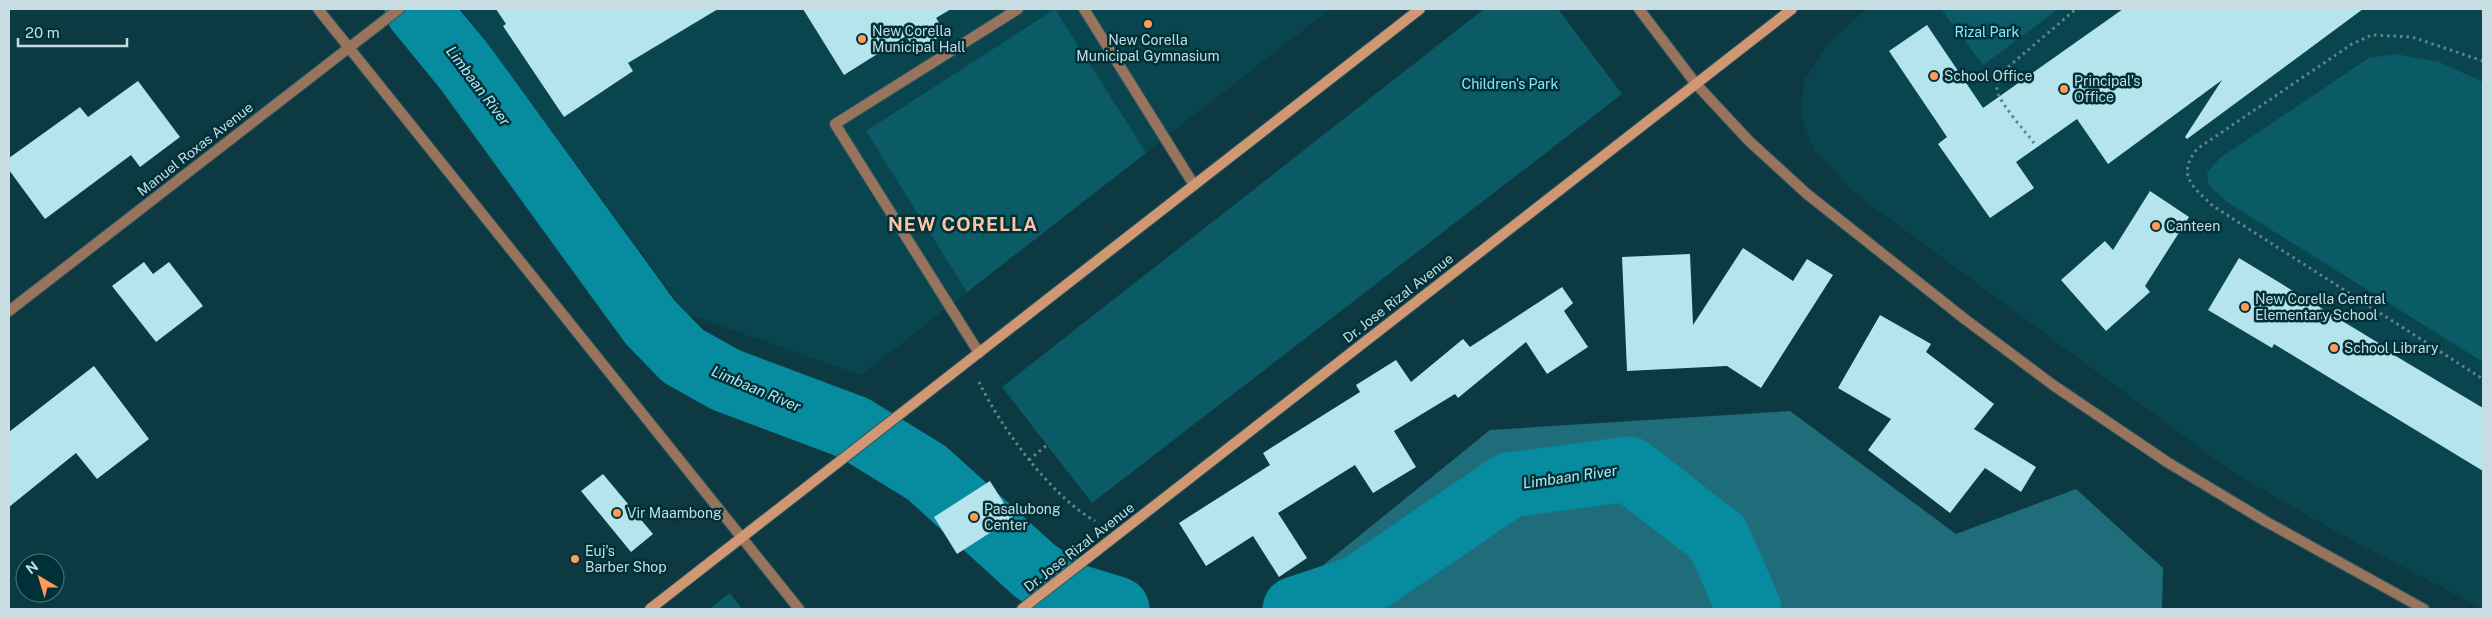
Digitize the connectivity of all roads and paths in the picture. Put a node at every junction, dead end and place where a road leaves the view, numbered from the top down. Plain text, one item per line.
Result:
1 (318, 9) edge
2 (399, 9) edge
3 (1018, 9) edge
4 (1084, 9) edge
5 (1420, 9) edge
6 (1639, 9) edge
7 (1792, 9) edge
8 (2076, 9) edge
9 (349, 48) junction
10 (2483, 61) edge
11 (1696, 84) junction
12 (2034, 144) dead end
13 (1194, 185) junction
14 (9, 312) edge
15 (979, 353) junction
16 (969, 361) junction
17 (2483, 380) edge
18 (1047, 445) dead end
19 (1029, 460) junction
20 (1118, 534) junction
21 (742, 538) junction
22 (1026, 606) edge
23 (650, 609) edge
24 (799, 609) edge
25 (2424, 609) edge

1 - 9 street
2 - 9 street, Manuel Roxas Avenue
3 - 15 street
4 - 13 street
5 - 13 main road
6 - 11 street
7 - 11 main road, Dr. Jose Rizal Avenue
8 - 12 path
9 - 14 street, Manuel Roxas Avenue
9 - 21 street
10 - 17 path
11 - 20 main road, Dr. Jose Rizal Avenue
11 - 25 street
13 - 15 main road
15 - 16 main road
16 - 19 path
16 - 21 main road
18 - 19 path
19 - 20 path
20 - 22 main road, Dr. Jose Rizal Avenue
21 - 23 main road
21 - 24 street

